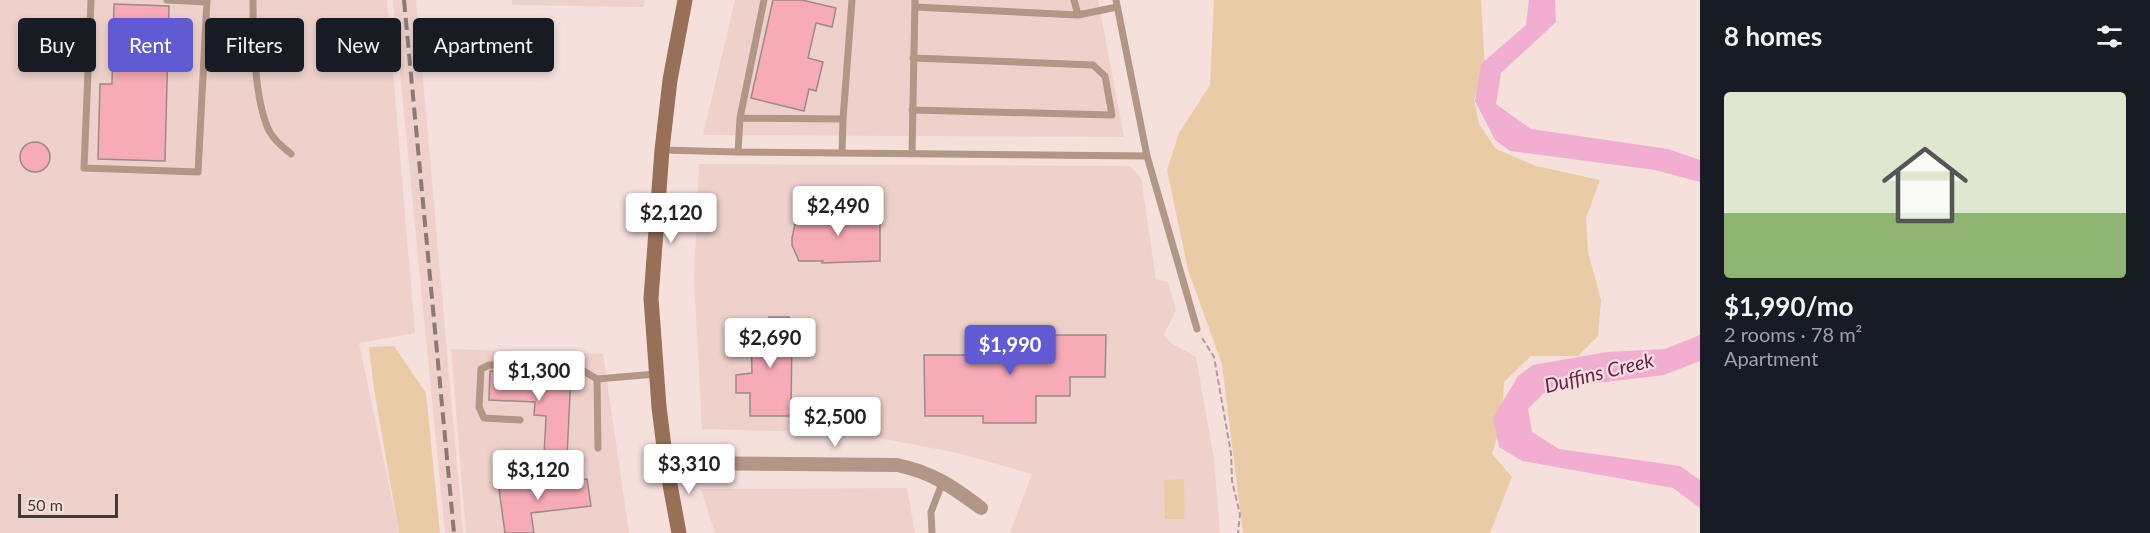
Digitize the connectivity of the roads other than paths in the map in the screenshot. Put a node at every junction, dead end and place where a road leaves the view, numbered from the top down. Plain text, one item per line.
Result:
1 (91, 0) edge
2 (167, 0) edge
3 (253, 0) edge
4 (685, 0) edge
5 (764, 0) edge
6 (852, 0) edge
7 (1074, 0) edge
8 (207, 1) edge
9 (1116, 3) edge
10 (915, 4) edge
11 (1077, 15) junction
12 (914, 58) junction
13 (912, 111) junction
14 (740, 118) junction
15 (843, 119) junction
16 (662, 150) junction
17 (738, 152) junction
18 (842, 153) junction
19 (291, 154) dead end
20 (912, 154) junction
21 (1147, 156) junction
22 (1197, 329) road end
23 (656, 374) junction
24 (597, 379) junction
25 (520, 420) dead end
26 (598, 448) dead end
27 (666, 463) junction
28 (943, 480) junction
29 (981, 508) dead end
30 (680, 533) edge
31 (933, 533) edge

1 - 8 lane
2 - 8 lane
3 - 19 lane
4 - 16 main road
5 - 14 lane
6 - 15 lane
7 - 11 lane
9 - 11 lane
9 - 21 lane
10 - 11 lane
10 - 12 lane
12 - 13 lane
12 - 13 lane
13 - 20 lane
14 - 15 lane
14 - 17 lane
15 - 18 lane
16 - 17 lane
16 - 23 main road
17 - 18 lane
18 - 20 lane
20 - 21 lane
21 - 22 lane
23 - 24 lane
23 - 27 main road
24 - 25 lane
24 - 26 lane
27 - 28 street
27 - 30 main road
28 - 29 street
28 - 31 lane

